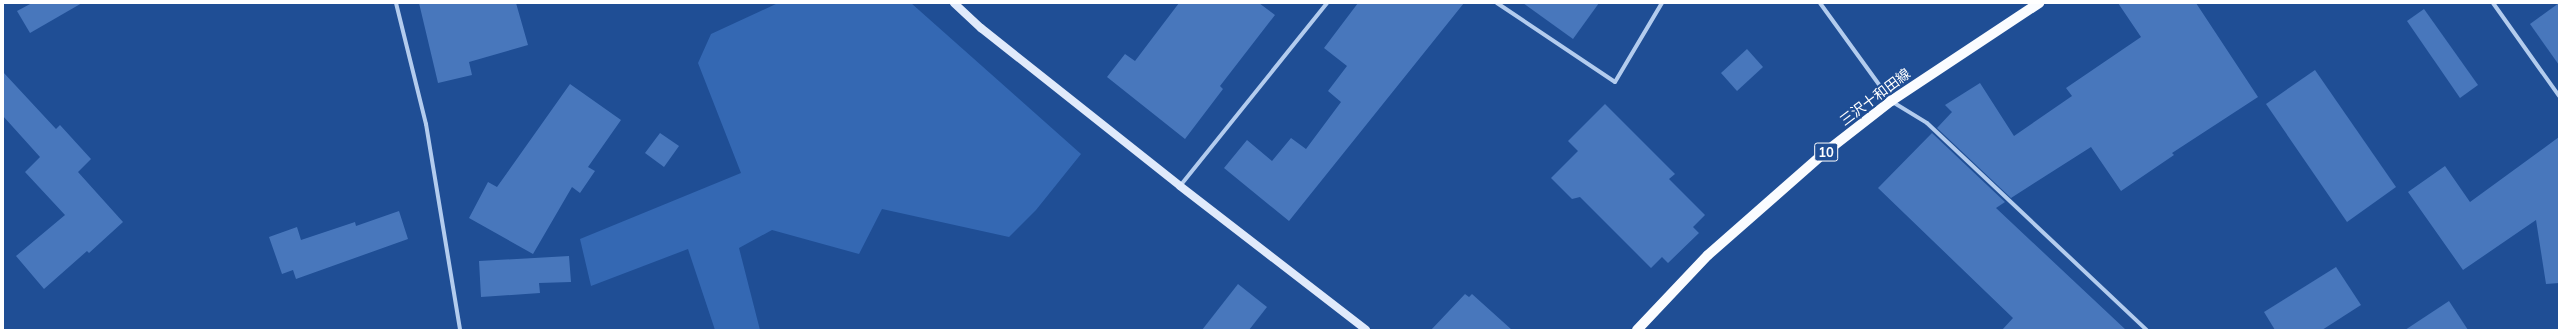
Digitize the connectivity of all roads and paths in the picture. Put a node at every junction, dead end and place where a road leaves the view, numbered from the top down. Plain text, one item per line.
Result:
1 (396, 3) edge
2 (954, 3) edge
3 (1327, 3) edge
4 (1497, 3) edge
5 (1662, 3) edge
6 (1820, 3) edge
7 (2039, 3) edge
8 (2493, 3) edge
9 (2559, 96) edge
10 (1891, 101) junction
11 (1180, 186) junction
12 (460, 330) edge
13 (1366, 330) edge
14 (1636, 330) edge
15 (2147, 330) edge

1 - 12 street
2 - 11 street
3 - 11 street
4 - 5 street
6 - 10 street
7 - 10 main road, 三沢十和田線 / 10
8 - 9 street
10 - 14 main road, 三沢十和田線 / 10
10 - 15 street
11 - 13 street

